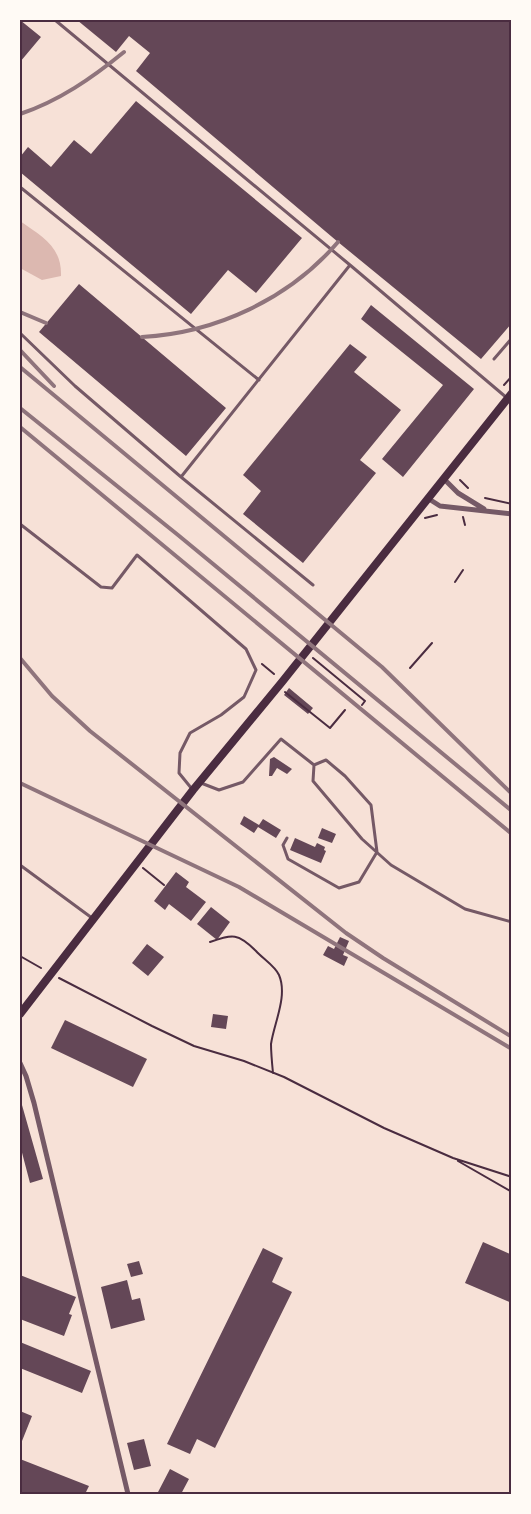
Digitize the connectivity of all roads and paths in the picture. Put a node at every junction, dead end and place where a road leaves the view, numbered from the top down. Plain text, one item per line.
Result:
1 (55, 20) edge
2 (20, 187) edge
3 (350, 266) junction
4 (20, 333) edge
5 (512, 338) edge
6 (494, 359) dead end
7 (259, 380) junction
8 (510, 396) edge
9 (182, 477) junction
10 (444, 479) junction
11 (460, 480) dead end
12 (472, 493) dead end
13 (481, 497) dead end
14 (429, 499) junction
15 (512, 504) edge
16 (486, 510) junction
17 (512, 514) edge
18 (463, 518) dead end
19 (20, 524) edge
20 (465, 525) dead end
21 (463, 570) dead end
22 (455, 582) dead end
23 (313, 585) dead end
24 (432, 643) dead end
25 (313, 658) dead end
26 (261, 663) dead end
27 (410, 668) dead end
28 (282, 682) junction
29 (285, 692) dead end
30 (362, 705) dead end
31 (345, 710) dead end
32 (314, 765) junction
33 (199, 783) junction
34 (193, 790) junction
35 (286, 838) dead end
36 (377, 852) junction
37 (20, 865) edge
38 (147, 871) dead end
39 (164, 885) dead end
40 (94, 919) junction
41 (512, 922) edge
42 (210, 942) dead end
43 (20, 956) edge
44 (34, 964) dead end
45 (68, 983) dead end
46 (20, 1014) edge
47 (20, 1063) edge
48 (273, 1073) junction
49 (453, 1158) junction
50 (512, 1177) edge
51 (512, 1192) edge
52 (128, 1494) edge

1 - 3 lane
2 - 7 lane
3 - 7 lane
3 - 8 lane
4 - 9 lane
5 - 6 lane
7 - 9 lane
8 - 10 main road
9 - 23 lane
10 - 14 main road
10 - 16 street
11 - 12 path
13 - 15 path
14 - 16 street
14 - 28 main road
16 - 17 street
18 - 20 path
19 - 34 lane
21 - 22 path
24 - 27 path
25 - 30 path
26 - 28 path
28 - 33 main road
29 - 31 path
32 - 33 lane
32 - 36 lane
32 - 36 lane
33 - 34 main road
34 - 40 main road
35 - 36 lane
36 - 41 lane
37 - 40 lane
38 - 39 path
40 - 46 main road
42 - 48 path
43 - 44 path
45 - 48 path
47 - 52 street
48 - 49 path
49 - 50 path
49 - 51 path

